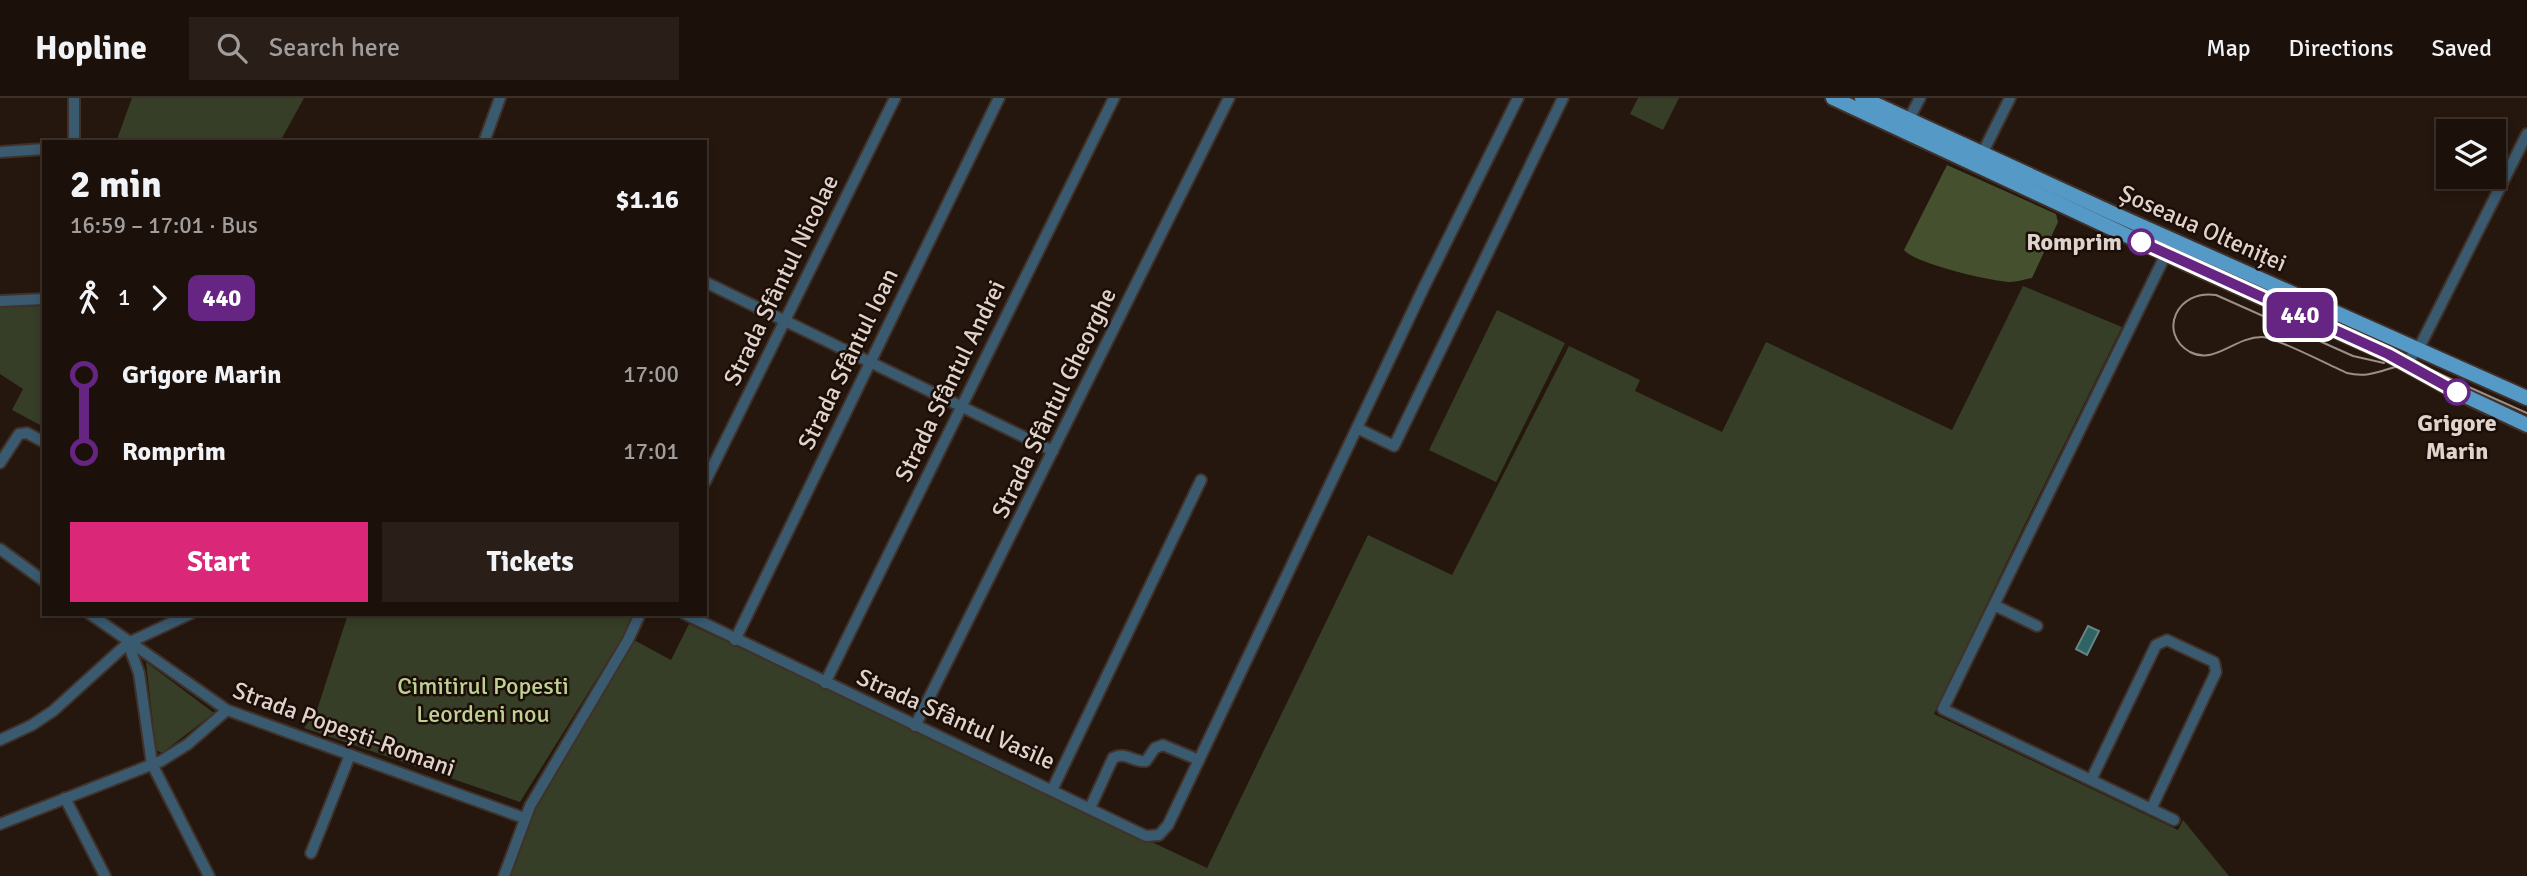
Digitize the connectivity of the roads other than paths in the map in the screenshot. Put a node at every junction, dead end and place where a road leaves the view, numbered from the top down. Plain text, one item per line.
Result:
1 (74, 98) edge
2 (500, 98) edge
3 (895, 98) edge
4 (999, 98) edge
5 (1114, 98) edge
6 (1229, 98) edge
7 (1518, 98) edge
8 (1563, 98) edge
9 (1833, 98) edge
10 (1862, 98) edge
11 (1920, 98) edge
12 (2010, 98) edge
13 (1909, 119) junction
14 (2527, 134) edge
15 (74, 140) edge
16 (485, 140) edge
17 (42, 149) edge
18 (0, 152) edge
19 (1980, 160) junction
20 (2166, 254) junction
21 (707, 283) edge
22 (42, 299) edge
23 (0, 301) edge
24 (784, 322) junction
25 (2418, 350) junction
26 (869, 363) junction
27 (2406, 364) junction
28 (2468, 370) junction
29 (2457, 392) junction
30 (2527, 398) edge
31 (961, 407) junction
32 (2527, 425) edge
33 (1357, 428) junction
34 (42, 441) edge
35 (1054, 451) junction
36 (0, 463) edge
37 (707, 478) edge
38 (1201, 480) dead end
39 (0, 549) edge
40 (42, 580) edge
41 (1994, 605) junction
42 (93, 616) edge
43 (186, 616) edge
44 (639, 616) edge
45 (689, 616) edge
46 (2037, 626) dead end
47 (735, 640) junction
48 (128, 643) junction
49 (825, 683) junction
50 (228, 710) junction
51 (915, 726) junction
52 (0, 740) edge
53 (349, 755) junction
54 (1199, 760) junction
55 (152, 764) junction
56 (2091, 780) junction
57 (1052, 790) junction
58 (65, 798) junction
59 (1090, 808) junction
60 (2151, 809) junction
61 (524, 818) junction
62 (2174, 820) dead end
63 (0, 824) edge
64 (311, 853) dead end
65 (105, 876) edge
66 (209, 876) edge
67 (504, 876) edge

1 - 15 street
2 - 16 street
3 - 24 street, Strada Sfântul Nicolae
4 - 26 street, Strada Sfântul Ioan
5 - 31 street, Strada Sfântul Andrei
6 - 35 street, Strada Sfântul Gheorghe
7 - 33 street
8 - 33 street
9 - 19 main road, Șoseaua Olteniței
10 - 13 main road, Șoseaua Olteniței
11 - 13 street
12 - 19 street
13 - 19 main road, Șoseaua Olteniței
14 - 25 street
17 - 18 street
19 - 20 main road, Șoseaua Olteniței
19 - 25 main road, Șoseaua Olteniței
20 - 27 main road, Șoseaua Olteniței
20 - 41 street, Șoseaua Olteniței
21 - 24 street
22 - 23 street
24 - 26 street
24 - 37 street, Strada Sfântul Nicolae
25 - 27 street
25 - 28 main road, Șoseaua Olteniței
26 - 31 street
26 - 47 street, Strada Sfântul Ioan
27 - 29 main road, Șoseaua Olteniței
28 - 29 main road
28 - 30 main road, Șoseaua Olteniței
29 - 32 main road, Șoseaua Olteniței
31 - 35 street
31 - 49 street, Strada Sfântul Andrei
33 - 54 street
34 - 36 street
35 - 51 street, Strada Sfântul Gheorghe
38 - 57 street, Strada Sfântul Vasile
39 - 40 street
41 - 46 street
41 - 56 street, Șoseaua Olteniței
42 - 48 street, Strada Popești-Romani
43 - 48 street
44 - 61 street
45 - 47 street, Strada Sfântul Vasile
47 - 49 street, Strada Sfântul Vasile
48 - 50 street, Strada Popești-Romani
48 - 52 street
48 - 55 street
49 - 51 street, Strada Sfântul Vasile
50 - 53 street, Strada Popești-Romani
50 - 55 street
51 - 57 street, Strada Sfântul Vasile
53 - 61 street, Strada Popești-Romani
53 - 64 street
54 - 59 street
54 - 59 street
55 - 58 street
55 - 66 street
56 - 60 street
56 - 60 street
57 - 59 street
58 - 63 street
58 - 65 street
60 - 62 street
61 - 67 street

